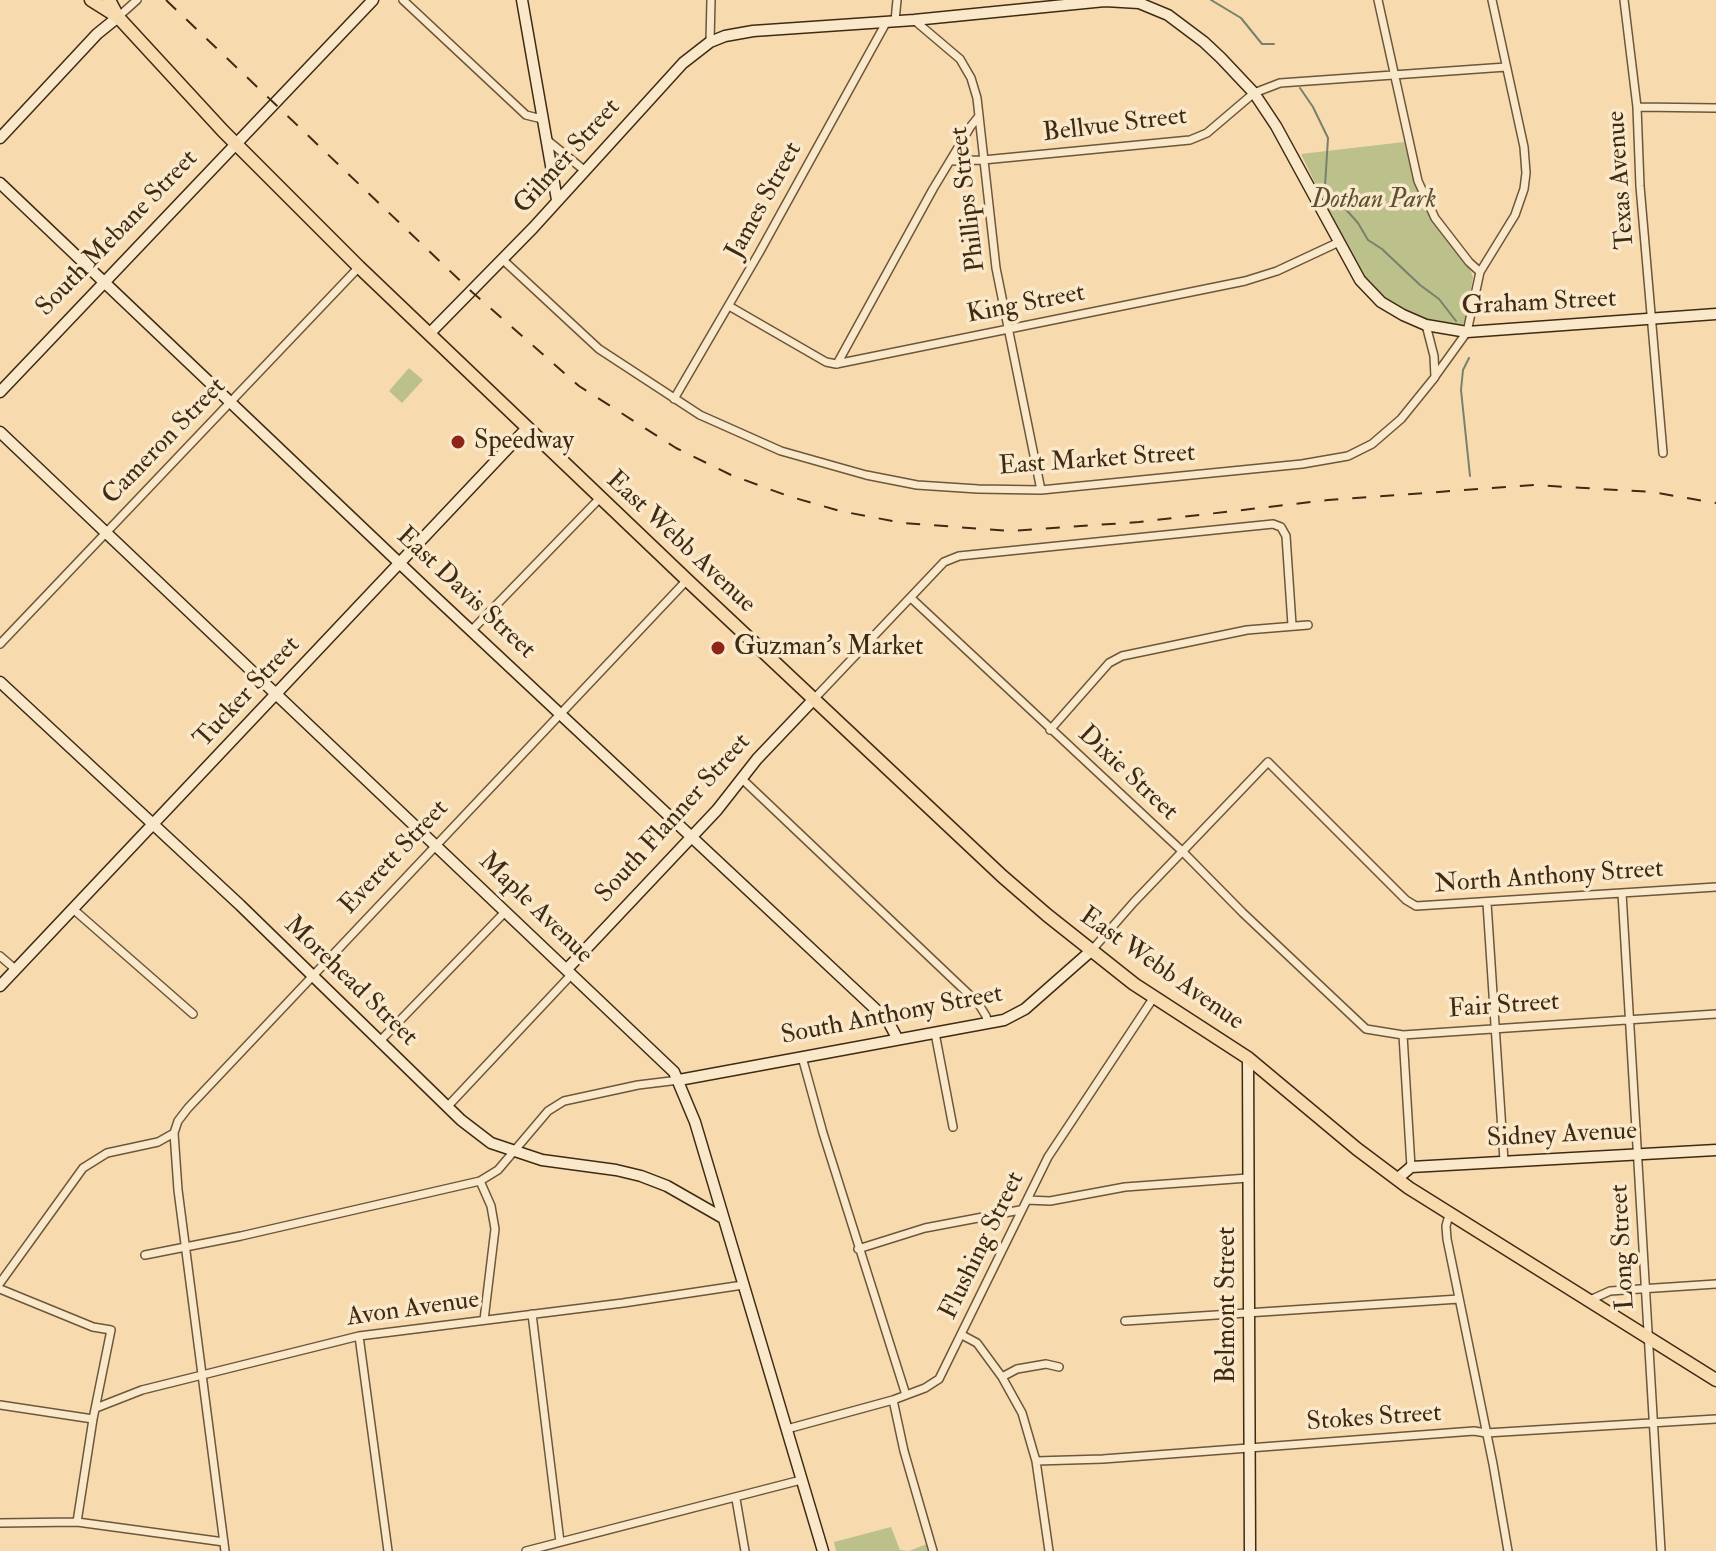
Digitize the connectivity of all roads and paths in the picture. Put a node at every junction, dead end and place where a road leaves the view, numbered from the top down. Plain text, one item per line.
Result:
1 (91, 0) edge
2 (109, 0) edge
3 (137, 0) edge
4 (373, 0) edge
5 (403, 0) edge
6 (522, 0) edge
7 (711, 0) edge
8 (897, 0) edge
9 (1105, 0) edge
10 (1378, 0) edge
11 (1492, 0) edge
12 (1624, 0) edge
13 (118, 17) junction
14 (914, 20) junction
15 (891, 21) junction
16 (710, 42) junction
17 (1506, 67) junction
18 (1394, 75) junction
19 (1254, 93) junction
20 (1637, 107) junction
21 (1716, 108) edge
22 (979, 116) junction
23 (542, 119) junction
24 (0, 138) edge
25 (547, 140) junction
26 (236, 143) junction
27 (983, 160) junction
28 (950, 161) junction
29 (584, 170) junction
30 (0, 183) edge
31 (557, 200) junction
32 (1337, 243) junction
33 (502, 259) junction
34 (359, 267) junction
35 (1480, 272) junction
36 (104, 281) junction
37 (729, 306) junction
38 (1716, 314) edge
39 (1651, 319) junction
40 (1426, 325) junction
41 (1009, 328) junction
42 (1467, 332) junction
43 (430, 333) junction
44 (836, 364) junction
45 (1435, 377) junction
46 (0, 392) edge
47 (674, 399) junction
48 (231, 402) junction
49 (527, 428) junction
50 (0, 432) edge
51 (1663, 453) dead end
52 (1041, 490) junction
53 (600, 498) junction
54 (105, 532) junction
55 (401, 564) junction
56 (687, 580) junction
57 (911, 598) junction
58 (1292, 625) junction
59 (1308, 625) dead end
60 (472, 630) junction
61 (0, 644) edge
62 (0, 682) edge
63 (276, 695) junction
64 (814, 699) junction
65 (561, 714) junction
66 (1050, 730) junction
67 (741, 778) junction
68 (151, 825) junction
69 (692, 837) junction
70 (435, 844) junction
71 (1183, 852) junction
72 (1716, 887) edge
73 (1622, 893) junction
74 (1487, 903) junction
75 (73, 909) junction
76 (505, 912) junction
77 (1092, 950) junction
78 (0, 956) edge
79 (15, 969) junction
80 (569, 972) junction
81 (313, 977) junction
82 (1313, 981) joint
83 (0, 986) edge
84 (1154, 997) junction
85 (193, 1014) dead end
86 (1716, 1014) edge
87 (1629, 1022) junction
88 (988, 1023) junction
89 (1495, 1028) junction
90 (935, 1033) junction
91 (1403, 1035) junction
92 (897, 1038) junction
93 (379, 1042) junction
94 (802, 1057) junction
95 (1248, 1058) junction
96 (679, 1080) junction
97 (448, 1106) junction
98 (953, 1127) dead end
99 (174, 1133) junction
100 (1716, 1150) edge
101 (515, 1152) junction
102 (1639, 1154) junction
103 (1504, 1161) junction
104 (1411, 1167) junction
105 (1248, 1178) junction
106 (1397, 1179) junction
107 (480, 1181) junction
108 (1027, 1200) junction
109 (1020, 1210) junction
110 (1449, 1215) junction
111 (723, 1218) junction
112 (186, 1248) junction
113 (858, 1249) junction
114 (145, 1255) dead end
115 (1716, 1284) edge
116 (743, 1285) junction
117 (0, 1286) edge
118 (1647, 1288) junction
119 (1459, 1299) junction
120 (1590, 1300) junction
121 (1250, 1313) junction
122 (532, 1314) junction
123 (484, 1320) junction
124 (1125, 1321) dead end
125 (962, 1335) junction
126 (359, 1336) junction
127 (1649, 1338) junction
128 (1059, 1367) dead end
129 (203, 1375) junction
130 (1002, 1377) junction
131 (1716, 1380) edge
132 (906, 1395) junction
133 (893, 1400) junction
134 (0, 1405) edge
135 (96, 1408) junction
136 (93, 1419) junction
137 (1716, 1419) edge
138 (1654, 1422) junction
139 (787, 1429) junction
140 (1486, 1433) junction
141 (1251, 1447) junction
142 (1036, 1461) junction
143 (801, 1480) junction
144 (736, 1499) junction
145 (77, 1522) junction
146 (0, 1523) edge
147 (224, 1542) junction
148 (560, 1542) junction
149 (225, 1551) edge
150 (388, 1551) edge
151 (526, 1551) edge
152 (745, 1551) edge
153 (823, 1551) edge
154 (933, 1551) edge
155 (1049, 1551) edge
156 (1250, 1551) edge
157 (1508, 1551) edge
158 (1661, 1551) edge

1 - 13 highway, East Webb Avenue
2 - 13 highway, East Webb Avenue
3 - 13 street
4 - 26 street, South Mebane Street
5 - 23 street
6 - 23 street
7 - 16 street
8 - 15 street, James Street
9 - 14 street, Graham Street
9 - 19 street, Graham Street
10 - 18 street
11 - 17 street
12 - 20 street, Texas Avenue
13 - 24 street
13 - 26 highway, East Webb Avenue
14 - 15 street, Graham Street
14 - 22 street, Phillips Street
15 - 16 street, Graham Street
15 - 37 street, James Street
16 - 29 street, Gilmer Street
17 - 18 street, Bellvue Street
17 - 35 street
18 - 19 street, Bellvue Street
18 - 35 street
19 - 27 street, Bellvue Street
19 - 32 street, Graham Street
20 - 21 street
20 - 39 street, Texas Avenue
22 - 27 street, Phillips Street
22 - 28 street
23 - 25 street
25 - 29 street
25 - 31 street
26 - 34 highway, East Webb Avenue
26 - 36 street, South Mebane Street
27 - 28 street, Bellvue Street
27 - 41 street, Phillips Street
28 - 44 street
29 - 31 street, Gilmer Street
30 - 36 street, East Davis Street
31 - 33 street, Gilmer Street
32 - 40 street, Graham Street
32 - 41 street, King Street
33 - 43 street, Gilmer Street
33 - 47 street, East Market Street
34 - 43 highway, East Webb Avenue
34 - 48 street, Cameron Street
35 - 42 street
36 - 46 street, South Mebane Street
36 - 48 street, East Davis Street
37 - 44 street
37 - 47 street, James Street
38 - 39 street, Graham Street
39 - 42 street, Graham Street
39 - 51 street, Texas Avenue
40 - 42 street, Graham Street
40 - 45 street
41 - 44 street, King Street
41 - 52 street, Phillips Street
42 - 45 street, East Market Street
43 - 49 highway, East Webb Avenue
45 - 52 street, East Market Street
47 - 52 street, East Market Street
48 - 54 street, Cameron Street
48 - 55 street, East Davis Street
49 - 53 highway, East Webb Avenue
49 - 55 street, Tucker Street
50 - 54 street, Maple Avenue
53 - 56 highway, East Webb Avenue
53 - 60 street
54 - 61 street, Cameron Street
54 - 63 street, Maple Avenue
55 - 60 street, East Davis Street
55 - 63 street, Tucker Street
56 - 64 highway, East Webb Avenue
56 - 65 street, Everett Street
57 - 58 street
57 - 64 street
57 - 66 street, Dixie Street
58 - 59 street
58 - 66 street
60 - 65 street, East Davis Street
62 - 68 street, Morehead Street
63 - 68 street, Tucker Street
63 - 70 street, Maple Avenue
64 - 67 street, South Flanner Street
64 - 77 highway, East Webb Avenue
65 - 69 street, East Davis Street
65 - 70 street, Everett Street
66 - 71 street, Dixie Street
67 - 69 street, South Flanner Street
67 - 88 street
68 - 75 street, Tucker Street
68 - 81 street, Morehead Street
69 - 80 street, South Flanner Street
69 - 92 street, East Davis Street
70 - 76 street, Maple Avenue
70 - 81 street, Everett Street
71 - 74 street, North Anthony Street
71 - 77 street, North Anthony Street
71 - 82 street, Dixie Street
72 - 73 street, North Anthony Street
73 - 74 street, North Anthony Street
73 - 87 street, Long Street
74 - 89 street
75 - 79 street, Tucker Street
75 - 85 street
76 - 80 street, Maple Avenue
76 - 93 street
77 - 84 highway, East Webb Avenue
77 - 88 street, South Anthony Street
78 - 79 street
79 - 83 street, Tucker Street
80 - 96 street, Maple Avenue
80 - 97 street, South Flanner Street
81 - 93 street, Morehead Street
81 - 99 street, Everett Street
82 - 91 street, Fair Street
84 - 95 highway, East Webb Avenue
84 - 108 street, Flushing Street
86 - 87 street, Fair Street
87 - 89 street, Fair Street
87 - 102 street, Long Street
88 - 90 street, South Anthony Street
89 - 91 street, Fair Street
89 - 103 street
90 - 92 street, South Anthony Street
90 - 98 street
91 - 104 street
92 - 94 street, South Anthony Street
93 - 97 street, Morehead Street
94 - 96 street, South Anthony Street
94 - 113 street
95 - 105 street, Belmont Street
95 - 106 highway, East Webb Avenue
96 - 101 street
96 - 111 street, Maple Avenue
97 - 101 street, Morehead Street
99 - 112 street
99 - 117 street
100 - 102 street, Sidney Avenue
101 - 107 street
101 - 111 street, Morehead Street
102 - 103 street, Sidney Avenue
102 - 118 street, Long Street
103 - 104 street, Sidney Avenue
104 - 106 street
105 - 108 street
105 - 121 street, Belmont Street
106 - 110 highway, East Webb Avenue
107 - 112 street
107 - 123 street
108 - 109 street, Flushing Street
109 - 113 street
109 - 125 street, Flushing Street
110 - 119 street
110 - 120 highway, East Webb Avenue
111 - 116 street, Maple Avenue
112 - 114 street
112 - 129 street
113 - 132 street
115 - 118 street
116 - 122 street, Avon Avenue
116 - 139 street, Maple Avenue
117 - 135 street
118 - 120 street
118 - 127 street, Long Street
119 - 121 street
119 - 140 street
120 - 127 highway, East Webb Avenue
121 - 124 street
121 - 141 street, Belmont Street
122 - 123 street, Avon Avenue
122 - 148 street
123 - 126 street, Avon Avenue
125 - 130 street
125 - 132 street, Flushing Street
126 - 129 street, Avon Avenue
126 - 150 street
127 - 131 highway, East Webb Avenue
127 - 138 street, Long Street
128 - 130 street
129 - 135 street, Avon Avenue
129 - 147 street
130 - 142 street
132 - 133 street, Flushing Street
133 - 139 street, Flushing Street
133 - 154 street
134 - 136 street
135 - 136 street
136 - 145 street
137 - 138 street, Stokes Street
138 - 140 street, Stokes Street
138 - 158 street, Long Street
139 - 143 street, Maple Avenue
140 - 141 street, Stokes Street
140 - 157 street
141 - 142 street, Stokes Street
141 - 156 street, Belmont Street
142 - 155 street
143 - 144 street
143 - 153 street, Maple Avenue
144 - 148 street
144 - 152 street
145 - 146 street
145 - 147 street
147 - 149 street
148 - 151 street

